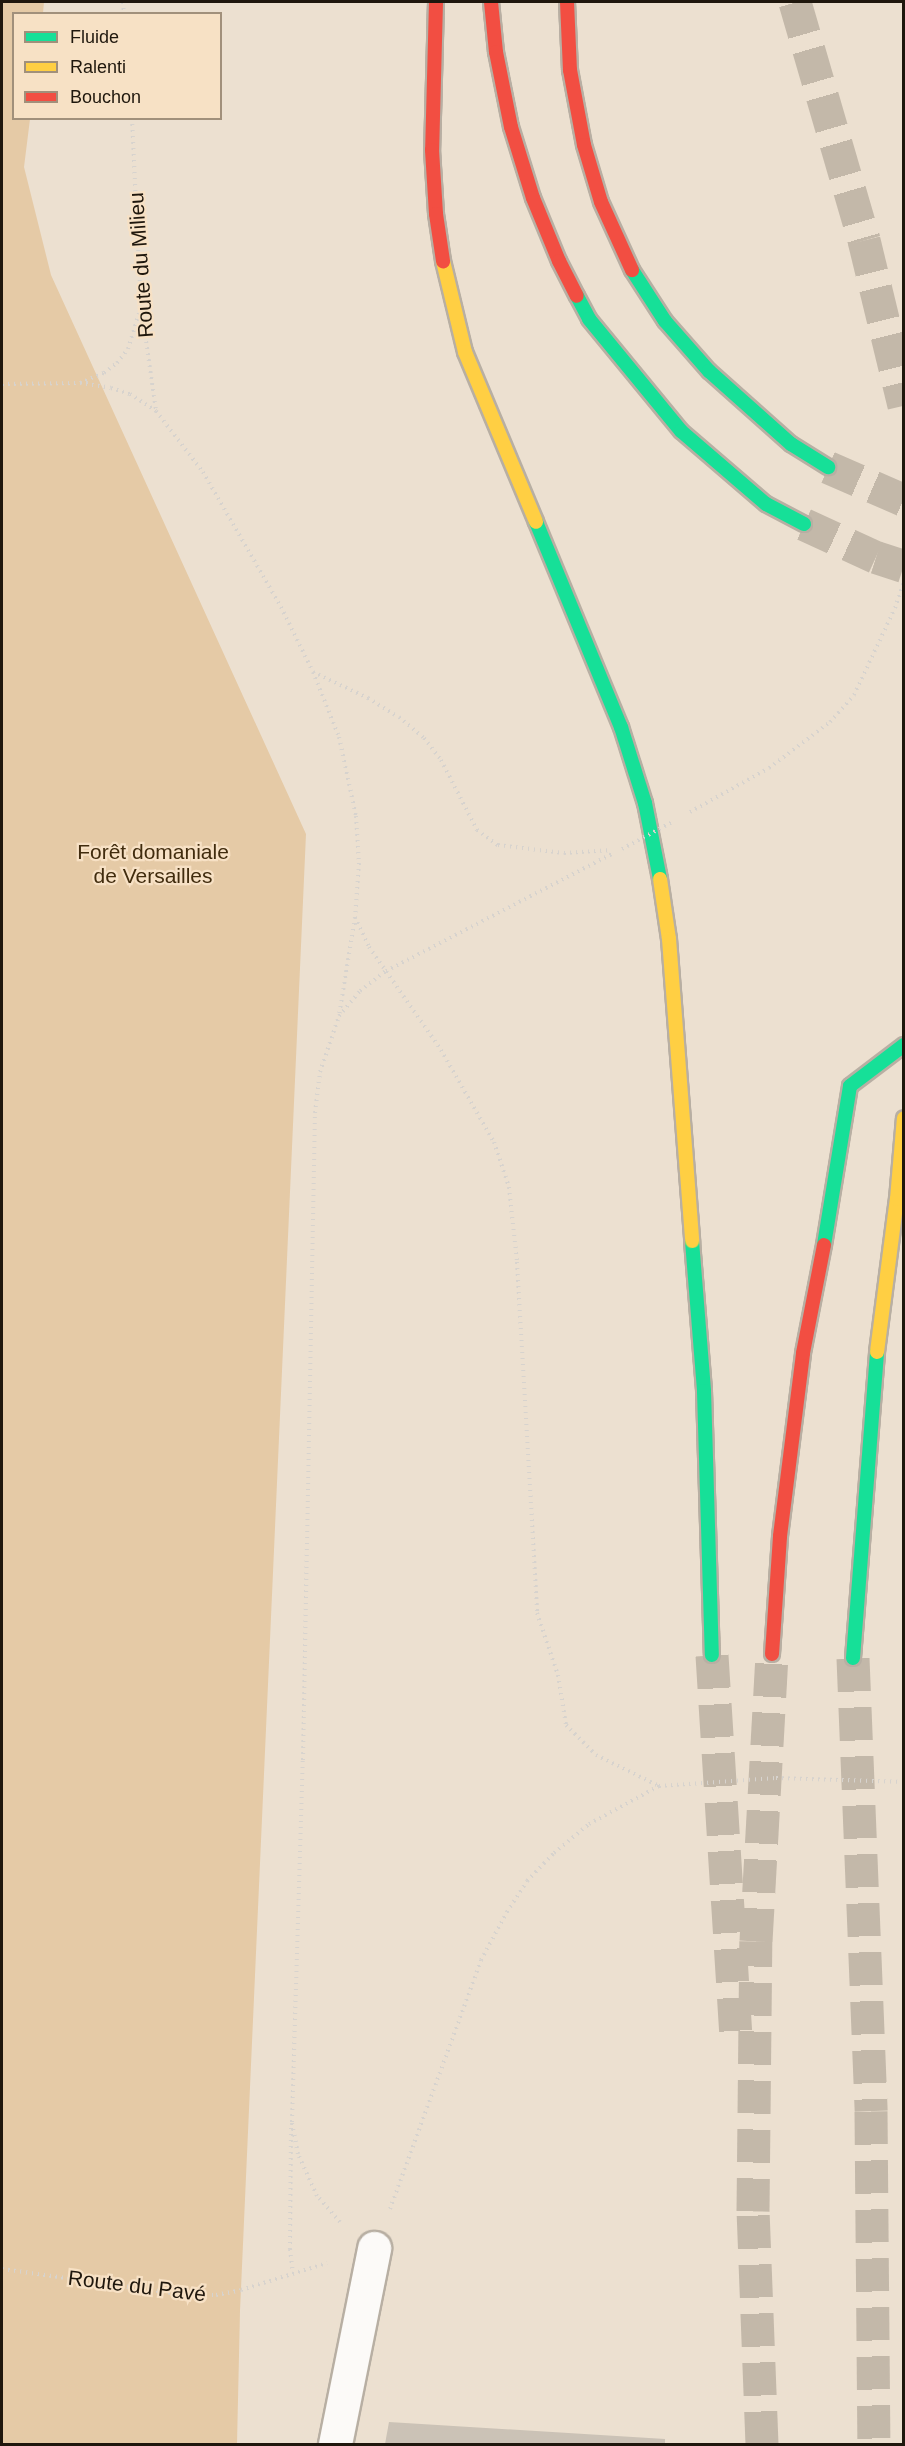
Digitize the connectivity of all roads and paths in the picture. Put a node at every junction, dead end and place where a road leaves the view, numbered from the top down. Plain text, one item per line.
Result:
1 (436, 2) edge
2 (491, 2) edge
3 (567, 2) edge
4 (132, 120) edge
5 (141, 306) junction
6 (80, 382) junction
7 (2, 384) edge
8 (156, 411) junction
9 (828, 467) tunnel mouth
10 (804, 524) tunnel mouth
11 (903, 582) edge
12 (313, 672) junction
13 (688, 813) dead end
14 (672, 822) dead end
15 (622, 849) junction
16 (355, 917) junction
17 (386, 971) junction
18 (339, 1016) junction
19 (903, 1045) edge
20 (903, 1118) edge
21 (772, 1654) tunnel mouth
22 (712, 1655) tunnel mouth
23 (852, 1658) tunnel mouth
24 (903, 1782) edge
25 (659, 1786) junction
26 (292, 2122) junction
27 (374, 2248) junction
28 (2, 2268) edge
29 (293, 2273) junction
30 (335, 2445) edge

1 - 22 highway
2 - 10 highway
3 - 9 highway
4 - 5 path, Route du Milieu
5 - 6 path
5 - 8 path, Route du Milieu
6 - 7 path
6 - 8 path
8 - 12 path
11 - 13 path
12 - 15 path
12 - 16 path
14 - 15 path, bridge
15 - 17 path
16 - 17 path
16 - 18 path
17 - 18 path
17 - 25 path
18 - 26 path
19 - 21 highway
20 - 23 highway
24 - 25 path, bridge
25 - 27 path
26 - 27 path
26 - 29 path
27 - 29 path, Route du Pavé
27 - 30 street
28 - 29 path, Route du Pavé

